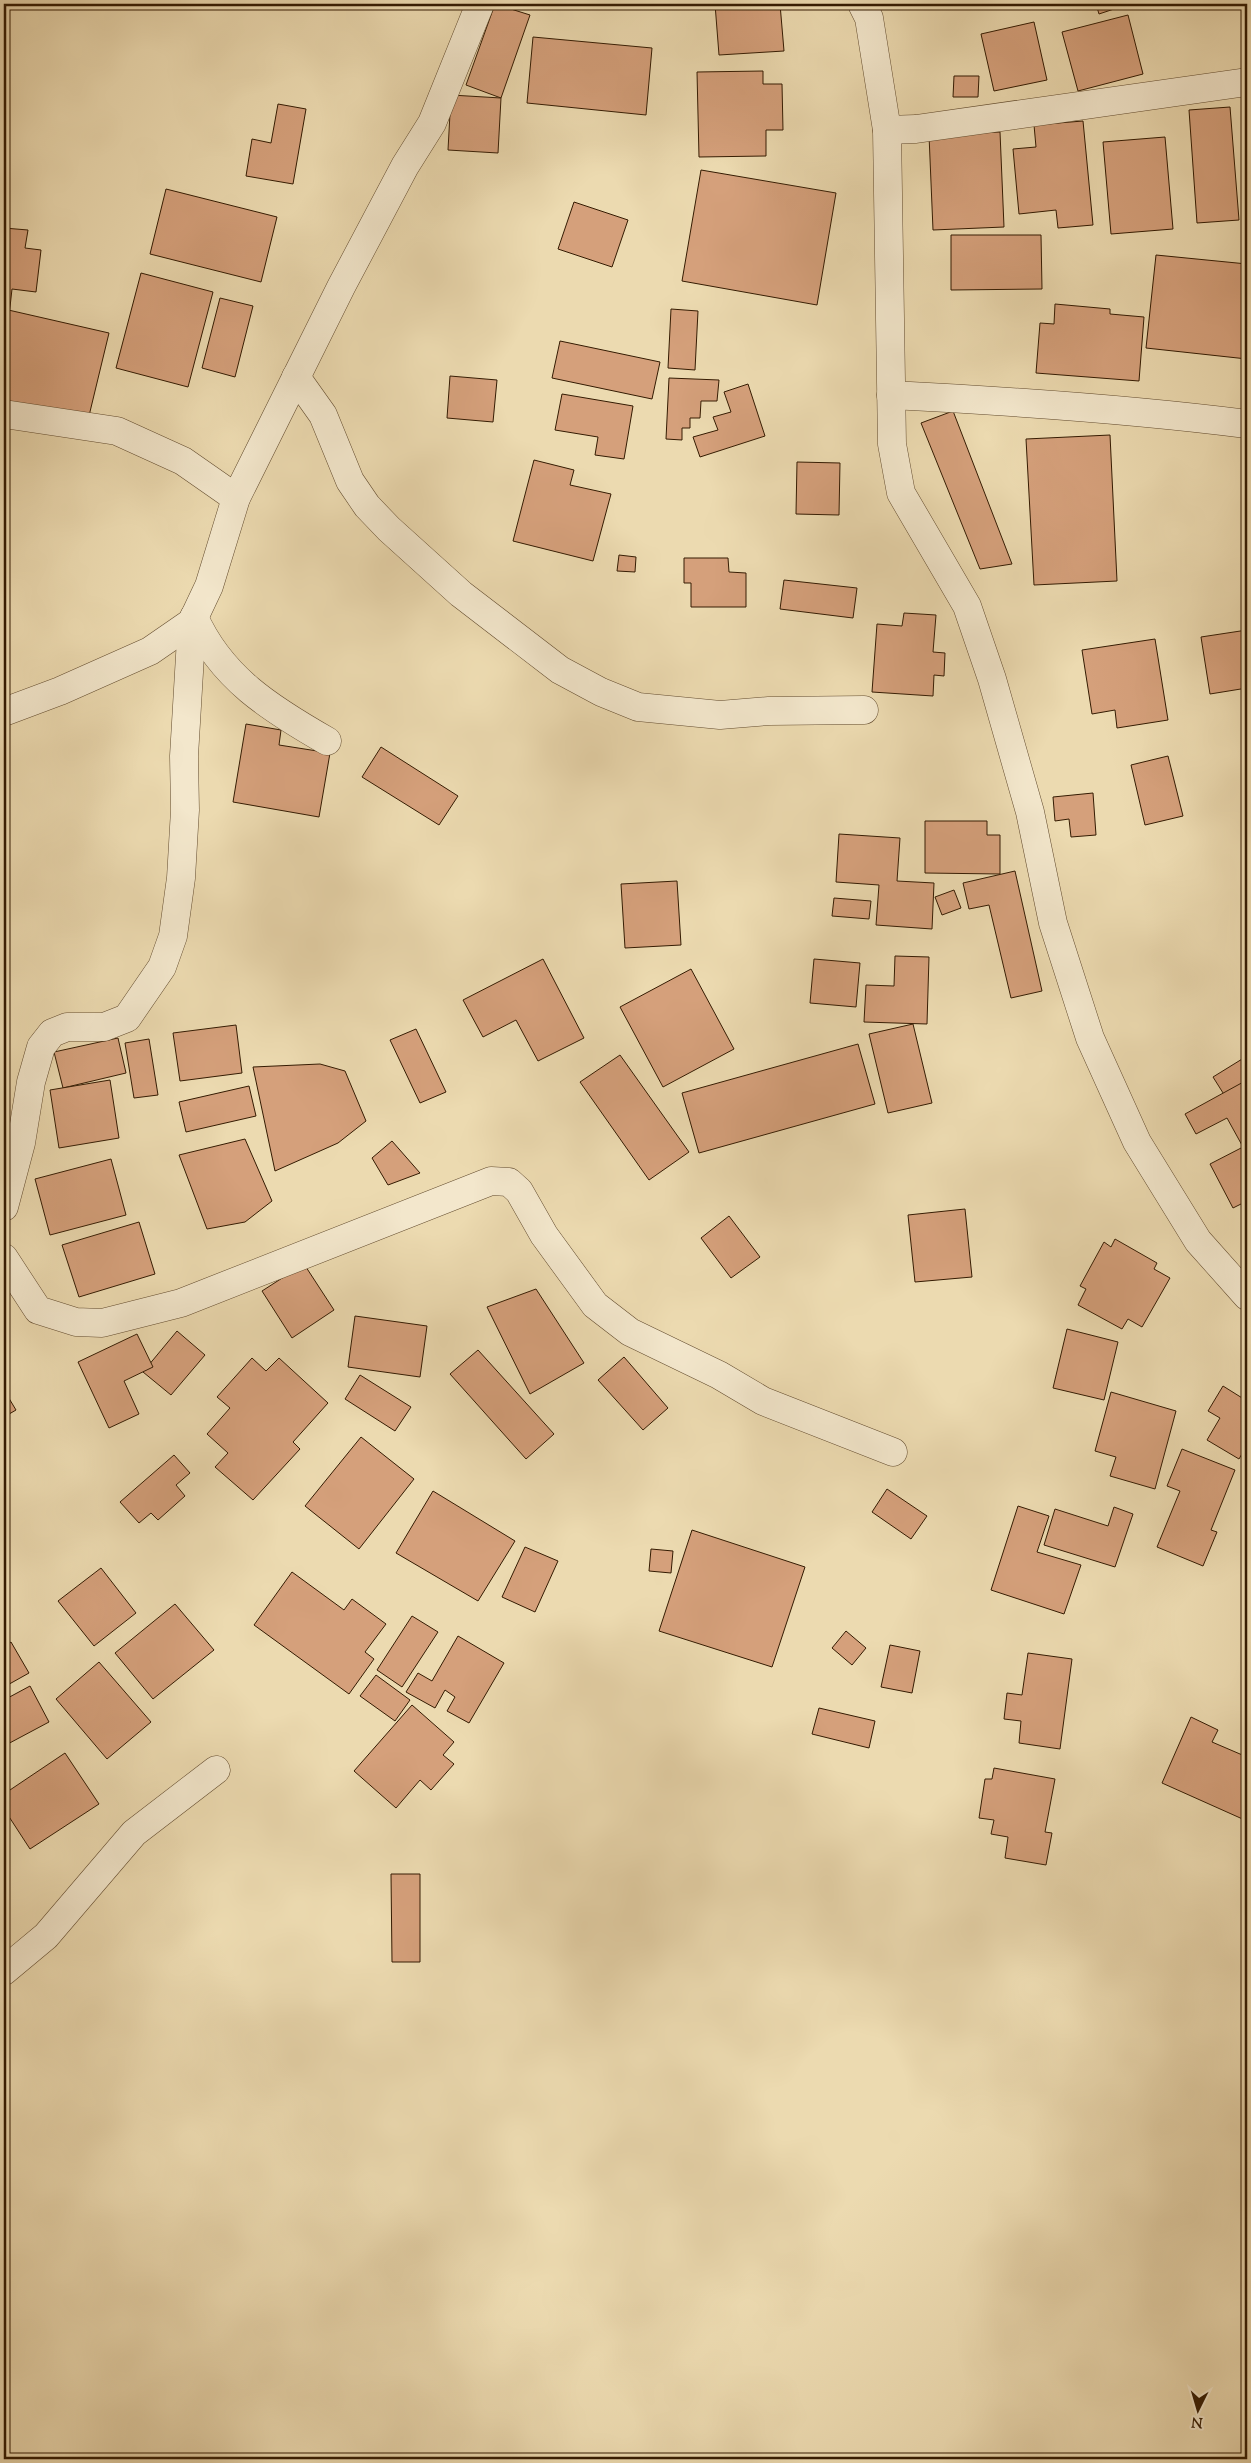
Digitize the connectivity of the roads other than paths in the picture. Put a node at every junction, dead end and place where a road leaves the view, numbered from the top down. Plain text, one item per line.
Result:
1 (480, 4) edge
2 (862, 4) edge
3 (1247, 82) edge
4 (887, 130) junction
5 (296, 377) junction
6 (891, 395) junction
7 (4, 414) edge
8 (1247, 424) edge
9 (236, 498) junction
10 (193, 620) junction
11 (864, 710) dead end
12 (4, 712) edge
13 (327, 741) dead end
14 (4, 1207) edge
15 (4, 1258) edge
16 (1247, 1296) edge
17 (893, 1452) dead end
18 (216, 1770) dead end
19 (4, 1971) edge

1 - 5 street
2 - 4 street
3 - 4 street
4 - 6 street
5 - 9 street
5 - 11 street
6 - 8 street
6 - 16 street
7 - 9 street
9 - 10 street
10 - 12 street
10 - 13 street
10 - 14 street
15 - 17 street
18 - 19 street

